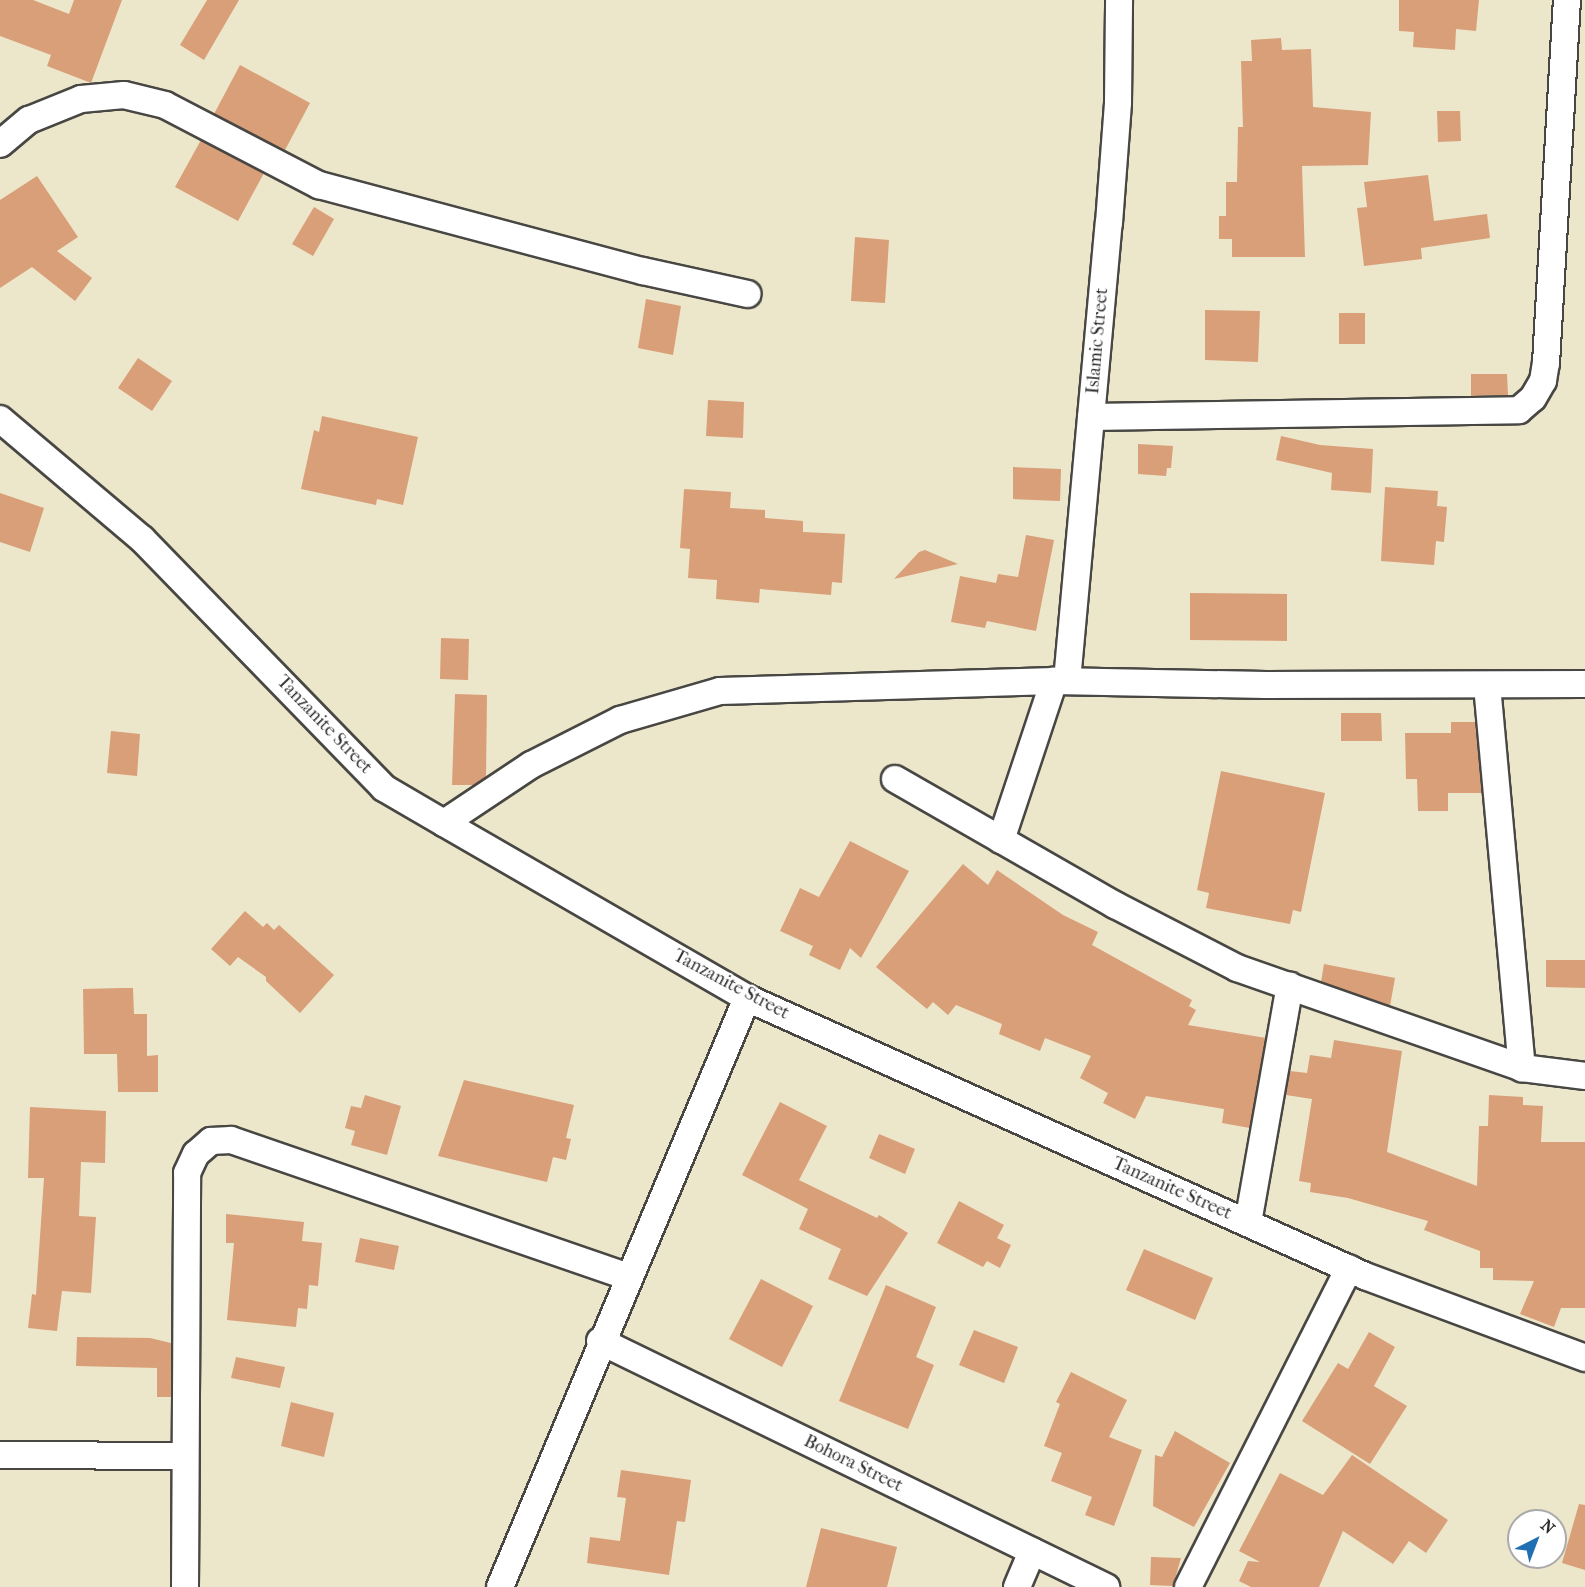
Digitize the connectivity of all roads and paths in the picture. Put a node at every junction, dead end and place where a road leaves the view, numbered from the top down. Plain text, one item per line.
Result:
1 (1119, 0) edge
2 (1567, 0) edge
3 (0, 144) edge
4 (748, 294) dead end
5 (1091, 417) junction
6 (0, 419) edge
7 (1061, 681) junction
8 (1585, 684) edge
9 (1487, 685) junction
10 (895, 779) dead end
11 (444, 823) junction
12 (1001, 840) junction
13 (1290, 986) junction
14 (747, 998) junction
15 (1522, 1068) junction
16 (1585, 1076) edge
17 (1248, 1223) junction
18 (1349, 1268) junction
19 (628, 1277) junction
20 (600, 1341) junction
21 (1585, 1358) edge
22 (0, 1455) edge
23 (185, 1456) junction
24 (1032, 1551) junction
25 (184, 1587) edge
26 (500, 1587) edge
27 (1017, 1587) edge
28 (1106, 1587) edge
29 (1188, 1587) edge

1 - 5 street, Islamic Street
2 - 5 street
3 - 4 street
5 - 7 street, Islamic Street
6 - 11 street, Tanzanite Street
7 - 9 street
7 - 11 street
7 - 12 street, Islamic Street
8 - 9 street
9 - 15 street
10 - 12 street
11 - 14 street, Tanzanite Street
12 - 13 street
13 - 15 street
13 - 17 street
14 - 17 street, Tanzanite Street
14 - 19 street
15 - 16 street
17 - 18 street, Tanzanite Street
18 - 21 street, Tanzanite Street
18 - 29 street
19 - 20 street
19 - 23 street
20 - 24 street, Bohora Street
20 - 26 street
22 - 23 street
23 - 25 street
24 - 27 street
24 - 28 street, Bohora Street

